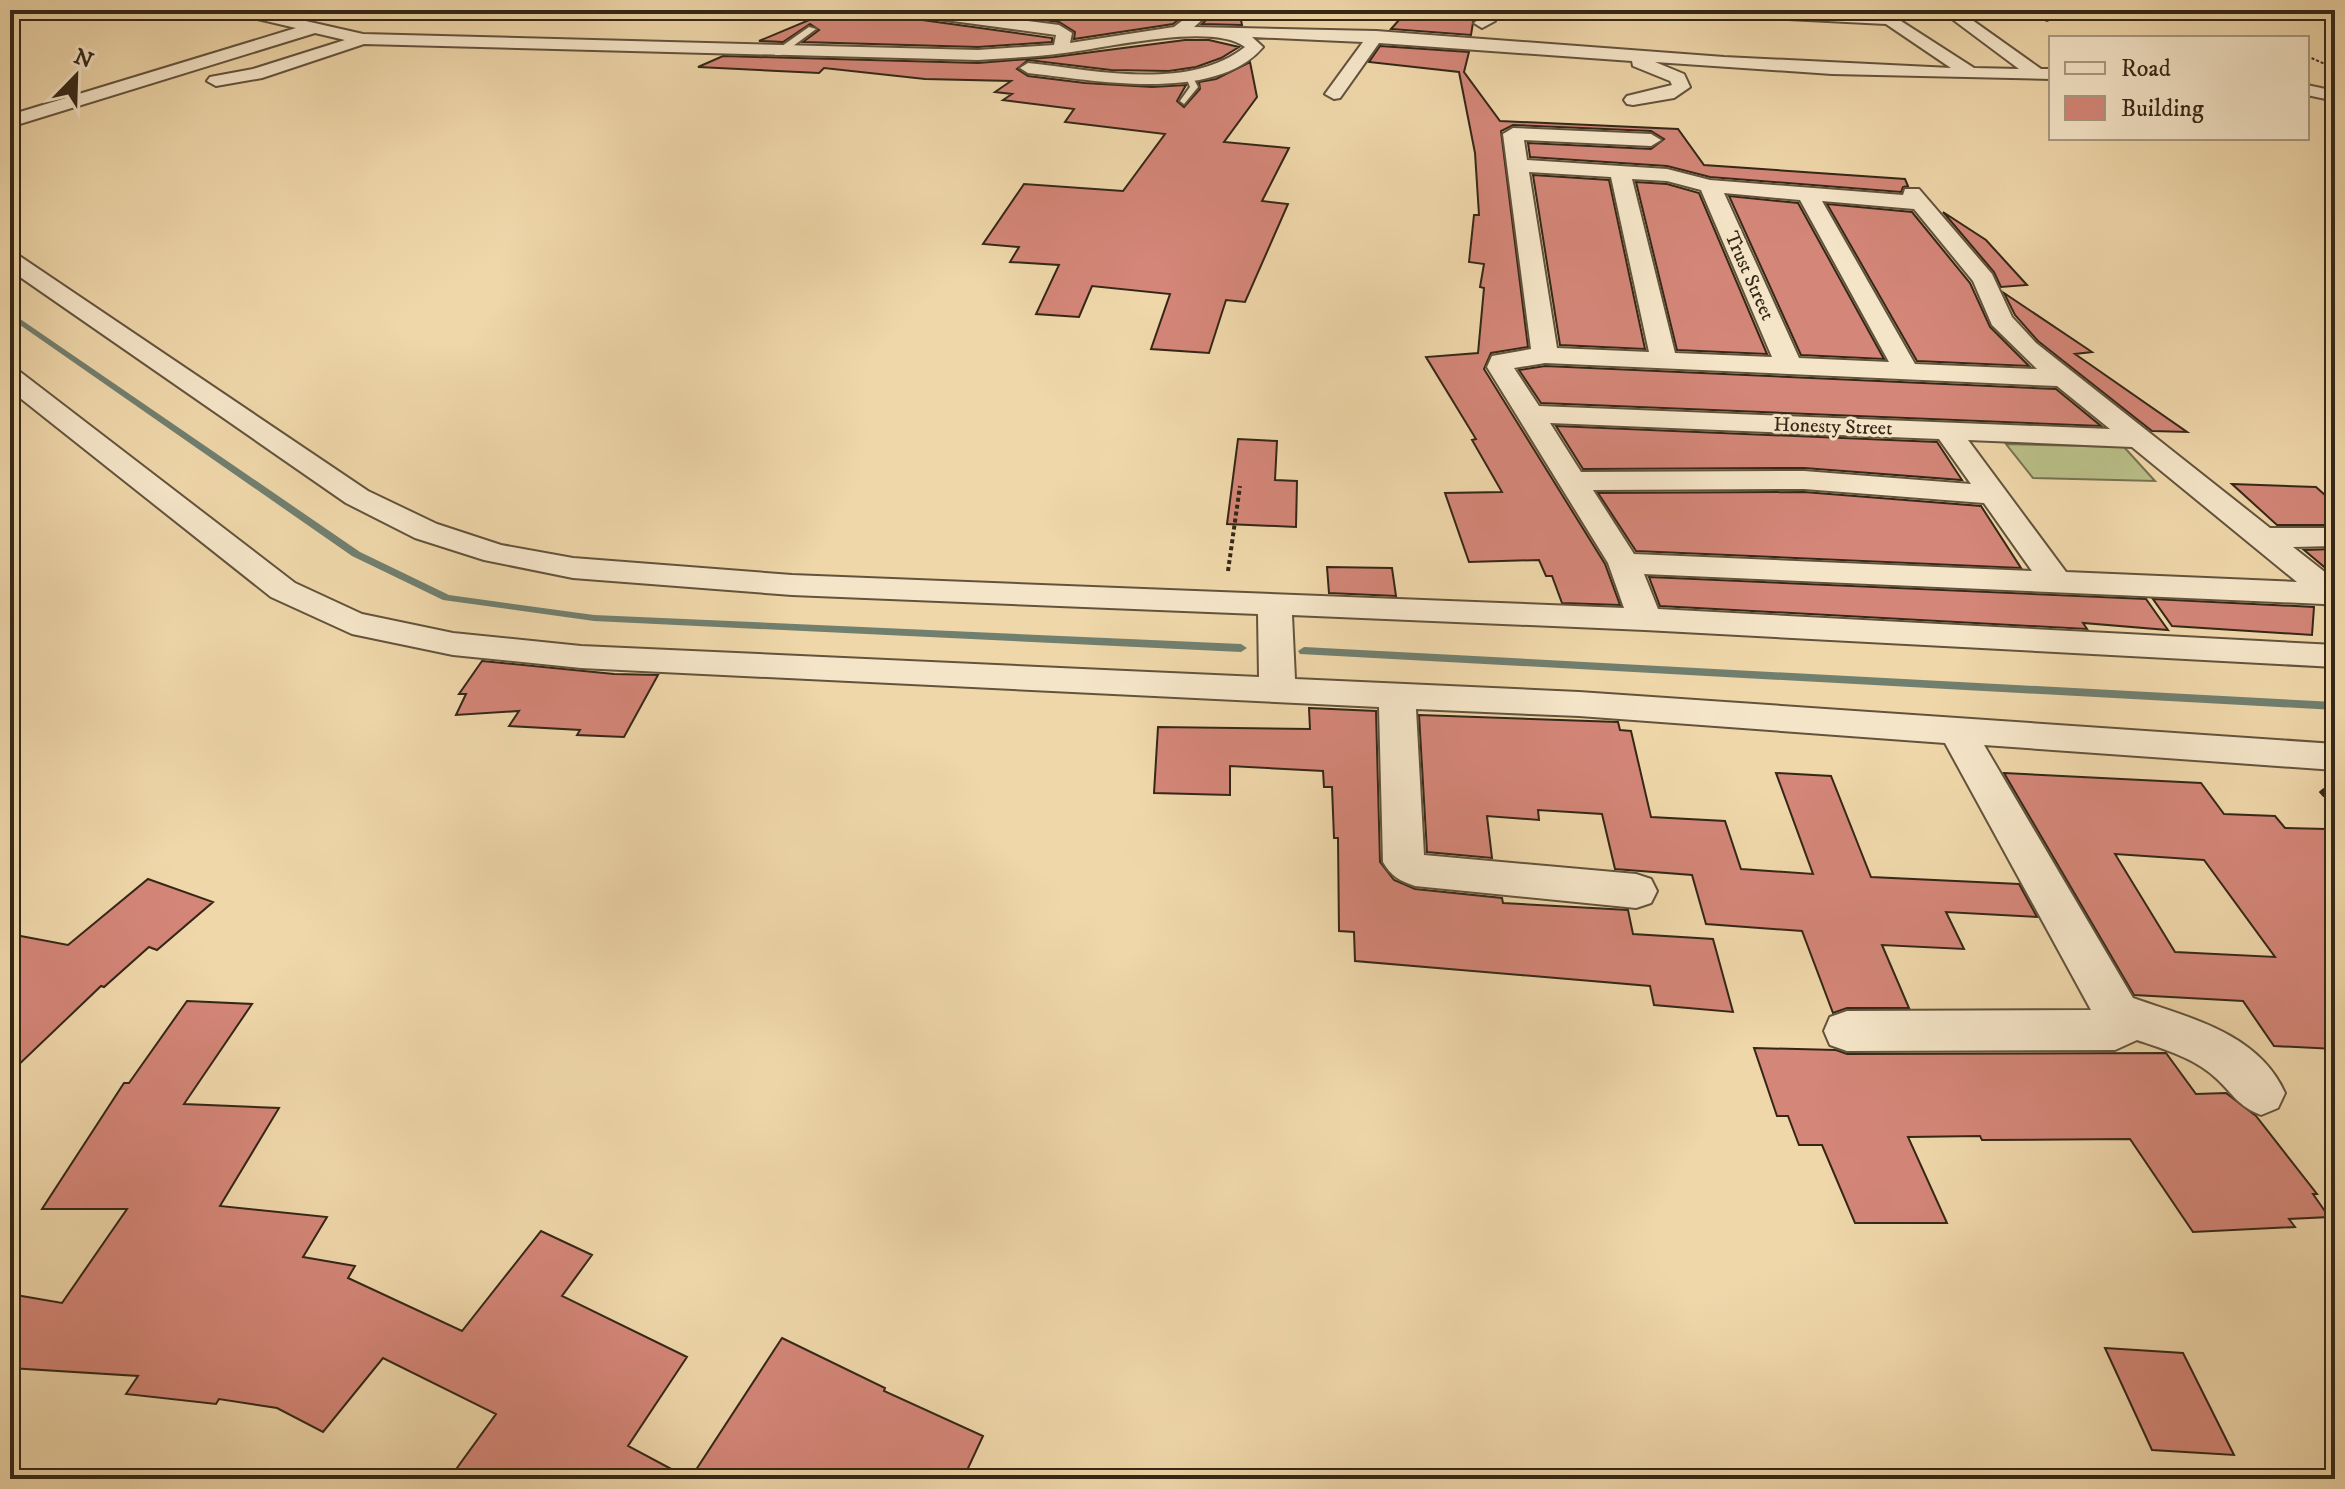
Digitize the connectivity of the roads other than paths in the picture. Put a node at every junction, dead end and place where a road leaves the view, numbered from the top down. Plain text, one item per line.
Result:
1 (237, 10) edge
2 (908, 10) edge
3 (1205, 10) edge
4 (1948, 10) edge
5 (1885, 14) edge
6 (1775, 15) dead end
7 (314, 28) junction
8 (812, 29) dead end
9 (1185, 31) junction
10 (1376, 36) junction
11 (1883, 36) dead end
12 (1914, 36) junction
13 (363, 39) junction
14 (1061, 49) junction
15 (778, 53) junction
16 (1010, 55) junction
17 (1625, 56) junction
18 (1187, 74) junction
19 (1971, 74) junction
20 (2044, 74) edge
21 (191, 87) dead end
22 (2309, 90) edge
23 (1334, 94) dead end
24 (2335, 96) edge
25 (1633, 100) dead end
26 (1184, 101) dead end
27 (10, 121) edge
28 (1517, 165) junction
29 (1620, 172) junction
30 (1667, 175) junction
31 (1710, 186) junction
32 (1807, 193) junction
33 (10, 260) edge
34 (1545, 355) junction
35 (1664, 360) junction
36 (1789, 366) junction
37 (1907, 372) junction
38 (10, 377) edge
39 (2063, 378) junction
40 (1527, 414) junction
41 (1947, 431) junction
42 (2140, 439) junction
43 (1571, 481) junction
44 (1992, 495) junction
45 (2335, 537) edge
46 (2264, 538) junction
47 (1624, 563) junction
48 (2056, 581) junction
49 (2333, 596) edge
50 (1275, 606) junction
51 (1645, 619) junction
52 (2335, 656) edge
53 (1277, 689) junction
54 (1397, 695) junction
55 (1957, 731) junction
56 (2335, 757) edge
57 (1636, 891) dead end
58 (2119, 1013) junction
59 (1847, 1031) dead end
60 (2261, 1093) dead end

1 - 7 street
2 - 14 street
3 - 9 street
4 - 20 street
5 - 6 street
5 - 12 street
7 - 13 street
7 - 27 street
8 - 15 lane
9 - 10 street
9 - 14 street
9 - 18 street
10 - 17 street
10 - 23 street
11 - 12 street
12 - 19 street
13 - 15 street
13 - 21 street
14 - 16 street
15 - 16 street
16 - 18 street
17 - 19 street
17 - 25 street
18 - 26 lane
19 - 20 street
22 - 24 street
28 - 29 street
28 - 30 street
28 - 34 street
29 - 30 street
29 - 35 street
30 - 31 street
31 - 32 street
31 - 36 street, Trust Street
32 - 37 street
32 - 39 street
33 - 50 street
34 - 35 street
34 - 40 street
35 - 36 street
36 - 37 street
37 - 39 street
38 - 53 street
39 - 42 street
40 - 41 street, Honesty Street
40 - 43 street
41 - 42 street, Honesty Street
41 - 44 street
42 - 46 street
43 - 44 street
43 - 47 street
44 - 48 street
45 - 46 street
46 - 49 street
47 - 48 street
47 - 51 street
48 - 49 street
50 - 51 street
50 - 53 street
51 - 52 street
53 - 54 street
54 - 55 street
54 - 57 street
55 - 56 street
55 - 58 street
58 - 59 street
58 - 60 street

